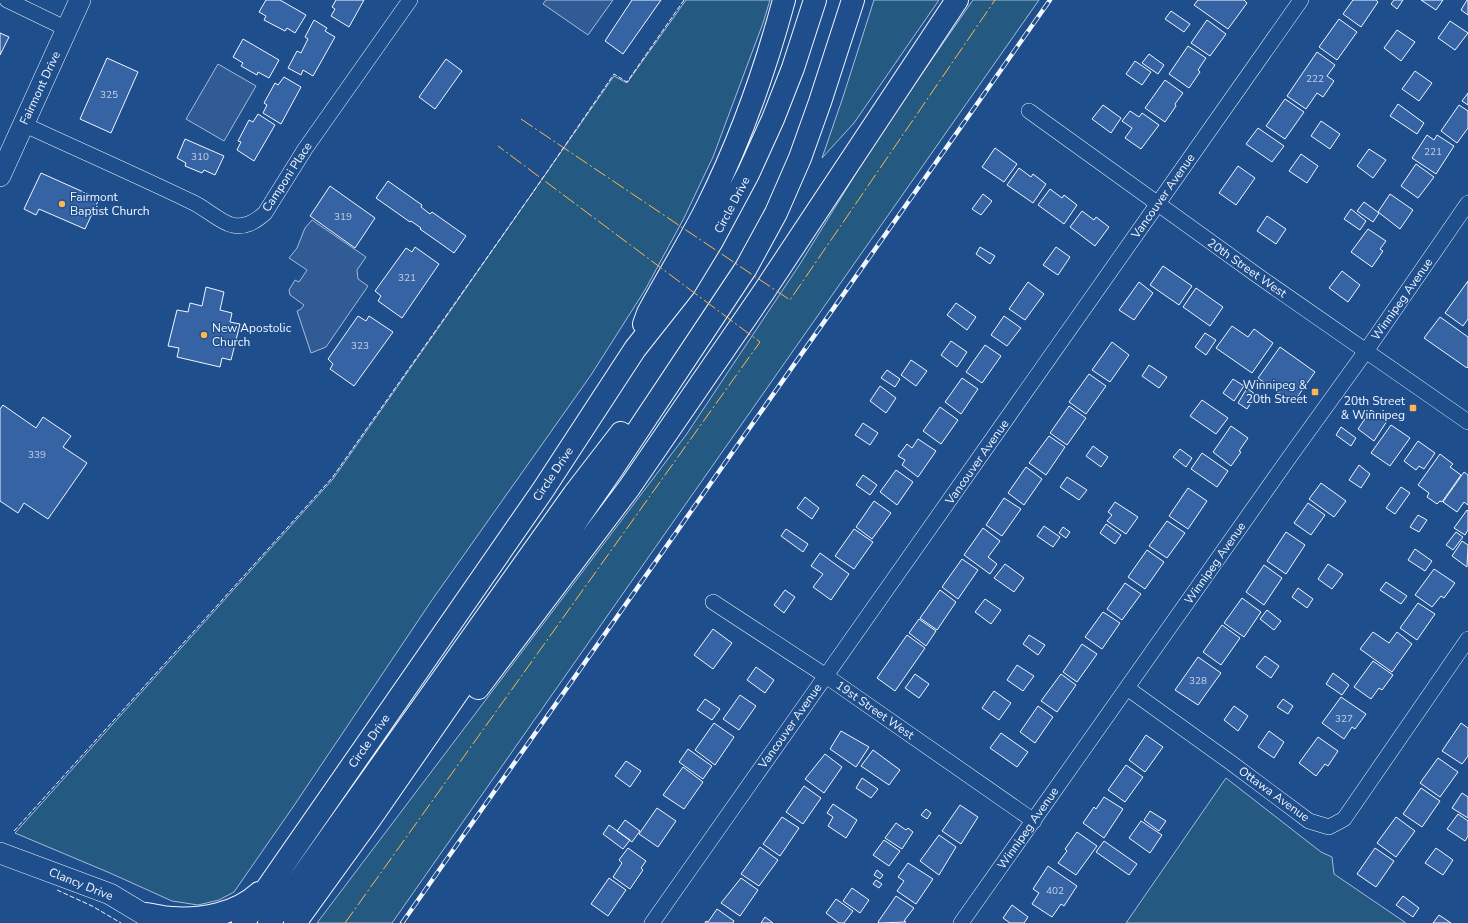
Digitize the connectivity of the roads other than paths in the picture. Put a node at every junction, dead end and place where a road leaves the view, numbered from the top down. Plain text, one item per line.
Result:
1 (7, 0) edge
2 (80, 0) edge
3 (410, 0) edge
4 (784, 0) edge
5 (814, 0) edge
6 (853, 0) edge
7 (957, 0) edge
8 (1301, 0) edge
9 (67, 29) junction
10 (1029, 111) dead end
11 (23, 124) junction
12 (0, 176) edge
13 (1468, 203) edge
14 (1158, 204) junction
15 (722, 306) junction
16 (635, 349) junction
17 (1366, 351) junction
18 (1468, 422) edge
19 (713, 602) dead end
20 (1468, 639) edge
21 (826, 676) junction
22 (1127, 688) junction
23 (370, 819) junction
24 (1034, 822) junction
25 (0, 853) edge
26 (271, 883) junction
27 (151, 920) edge
28 (243, 923) edge
29 (269, 923) edge
30 (295, 923) edge
31 (652, 923) edge
32 (961, 923) edge

1 - 9 street
2 - 9 street, Fairmont Drive
3 - 11 street, Camponi Place
4 - 16 highway
5 - 16 highway, Circle Drive
6 - 15 highway
7 - 23 highway
8 - 14 street, Vancouver Avenue
9 - 11 street, Fairmont Drive
10 - 14 street, 20th Street West
11 - 12 street, Fairmont Drive
13 - 17 street, Winnipeg Avenue
14 - 17 street, 20th Street West
14 - 21 street, Vancouver Avenue
15 - 23 highway
15 - 29 highway
16 - 26 highway, Circle Drive
17 - 18 street, 20th Street West
17 - 22 street, Winnipeg Avenue
19 - 21 street, 19st Street West
20 - 22 street, Ottawa Avenue
21 - 24 street, 19st Street West
21 - 31 street, Vancouver Avenue
22 - 24 street, Winnipeg Avenue
23 - 30 highway
24 - 32 street, Winnipeg Avenue
25 - 27 street, Clancy Drive
26 - 27 highway
26 - 28 highway, Circle Drive

